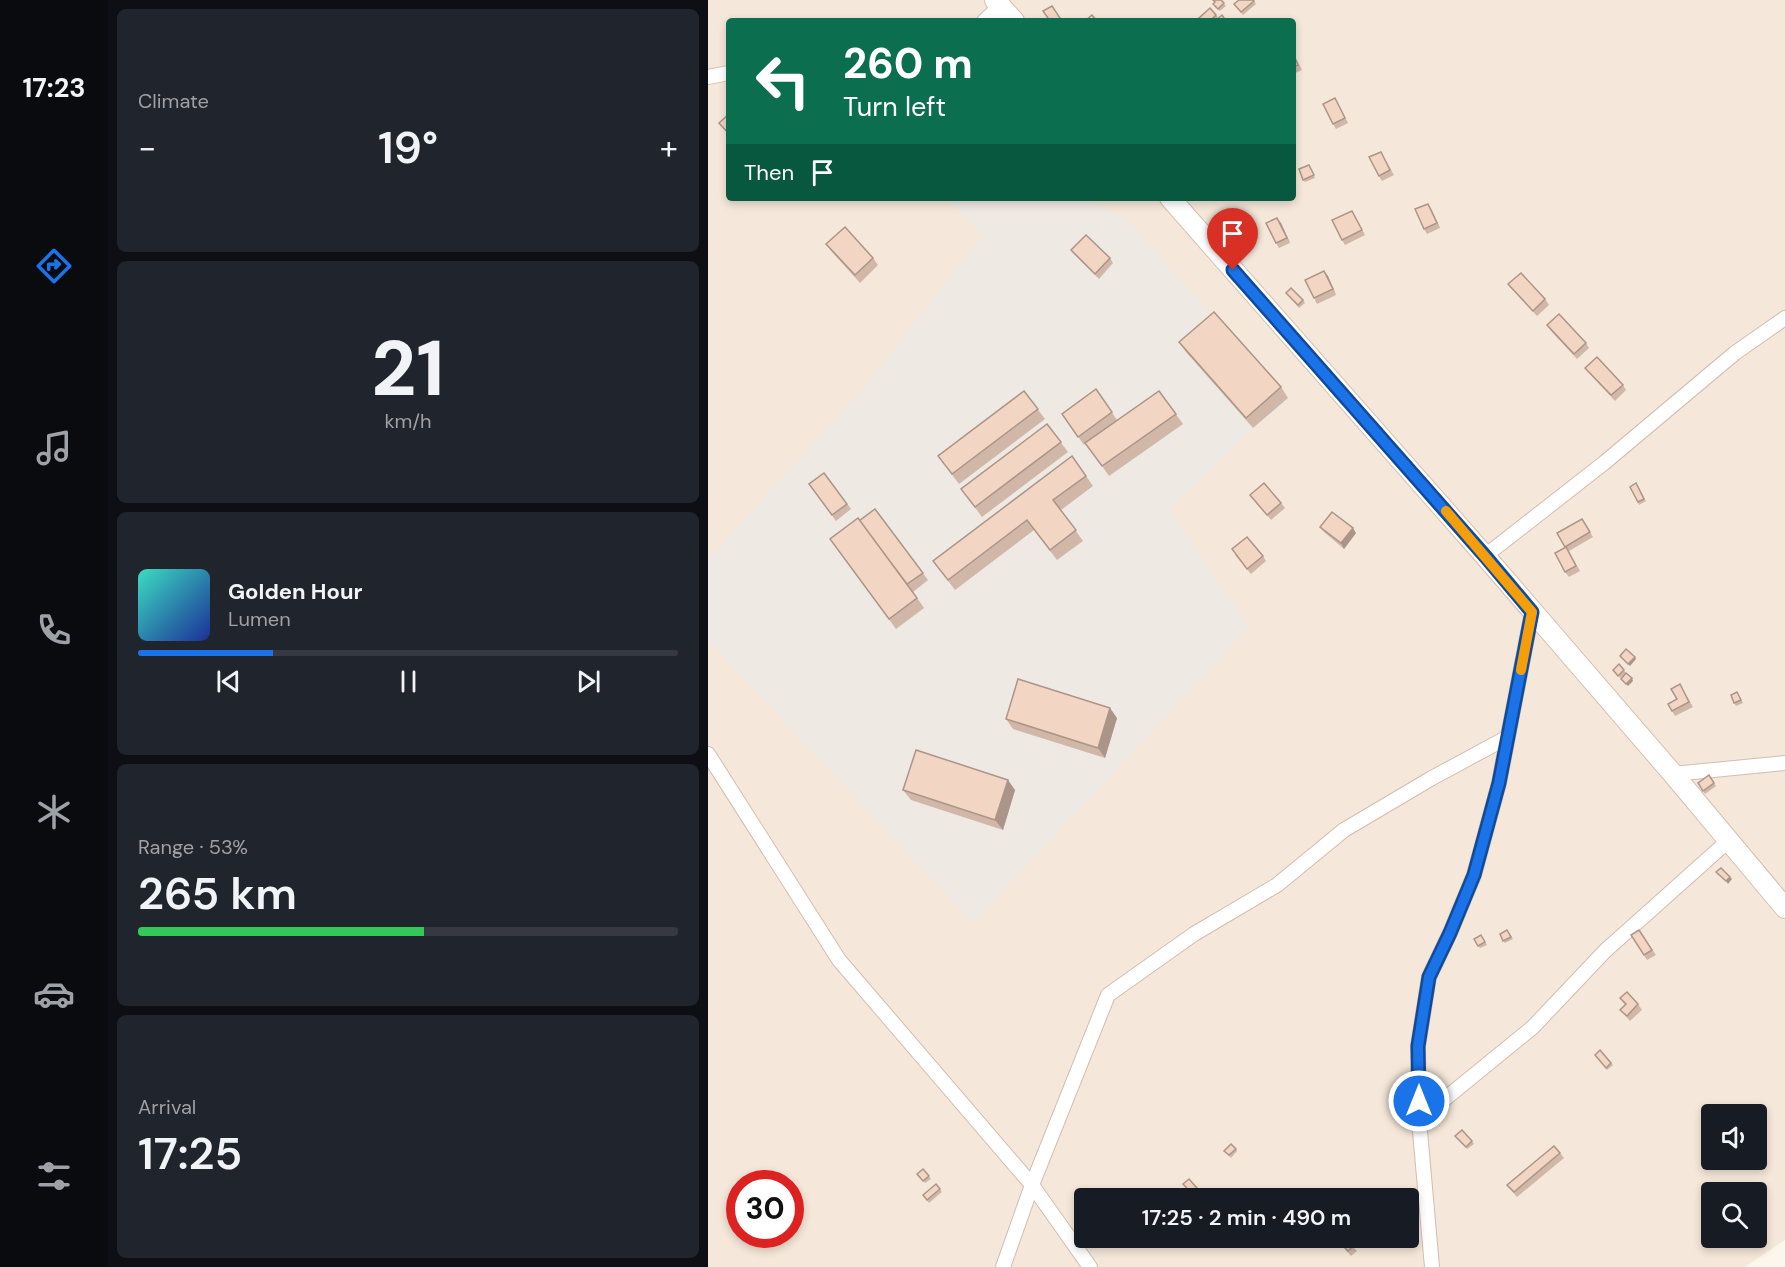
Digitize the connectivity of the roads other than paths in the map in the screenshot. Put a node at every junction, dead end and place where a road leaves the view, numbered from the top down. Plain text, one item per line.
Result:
1 (998, 3) edge
2 (986, 18) edge
3 (1011, 18) edge
4 (726, 74) edge
5 (708, 77) edge
6 (1173, 201) edge
7 (1785, 318) edge
8 (1485, 556) junction
9 (1532, 612) junction
10 (1508, 737) junction
11 (708, 754) edge
12 (1785, 763) edge
13 (1673, 774) junction
14 (1728, 841) junction
15 (1785, 908) edge
16 (1419, 1120) junction
17 (1032, 1185) junction
18 (1003, 1267) edge
19 (1090, 1267) edge
20 (1432, 1267) edge

1 - 2 street
1 - 3 main road
4 - 5 street
6 - 8 main road
7 - 8 street
8 - 9 main road
9 - 10 street
9 - 13 main road
10 - 16 street
10 - 17 street
11 - 17 street
12 - 13 street
13 - 14 main road
14 - 15 main road
14 - 16 street
16 - 20 street
17 - 18 street
17 - 19 street

